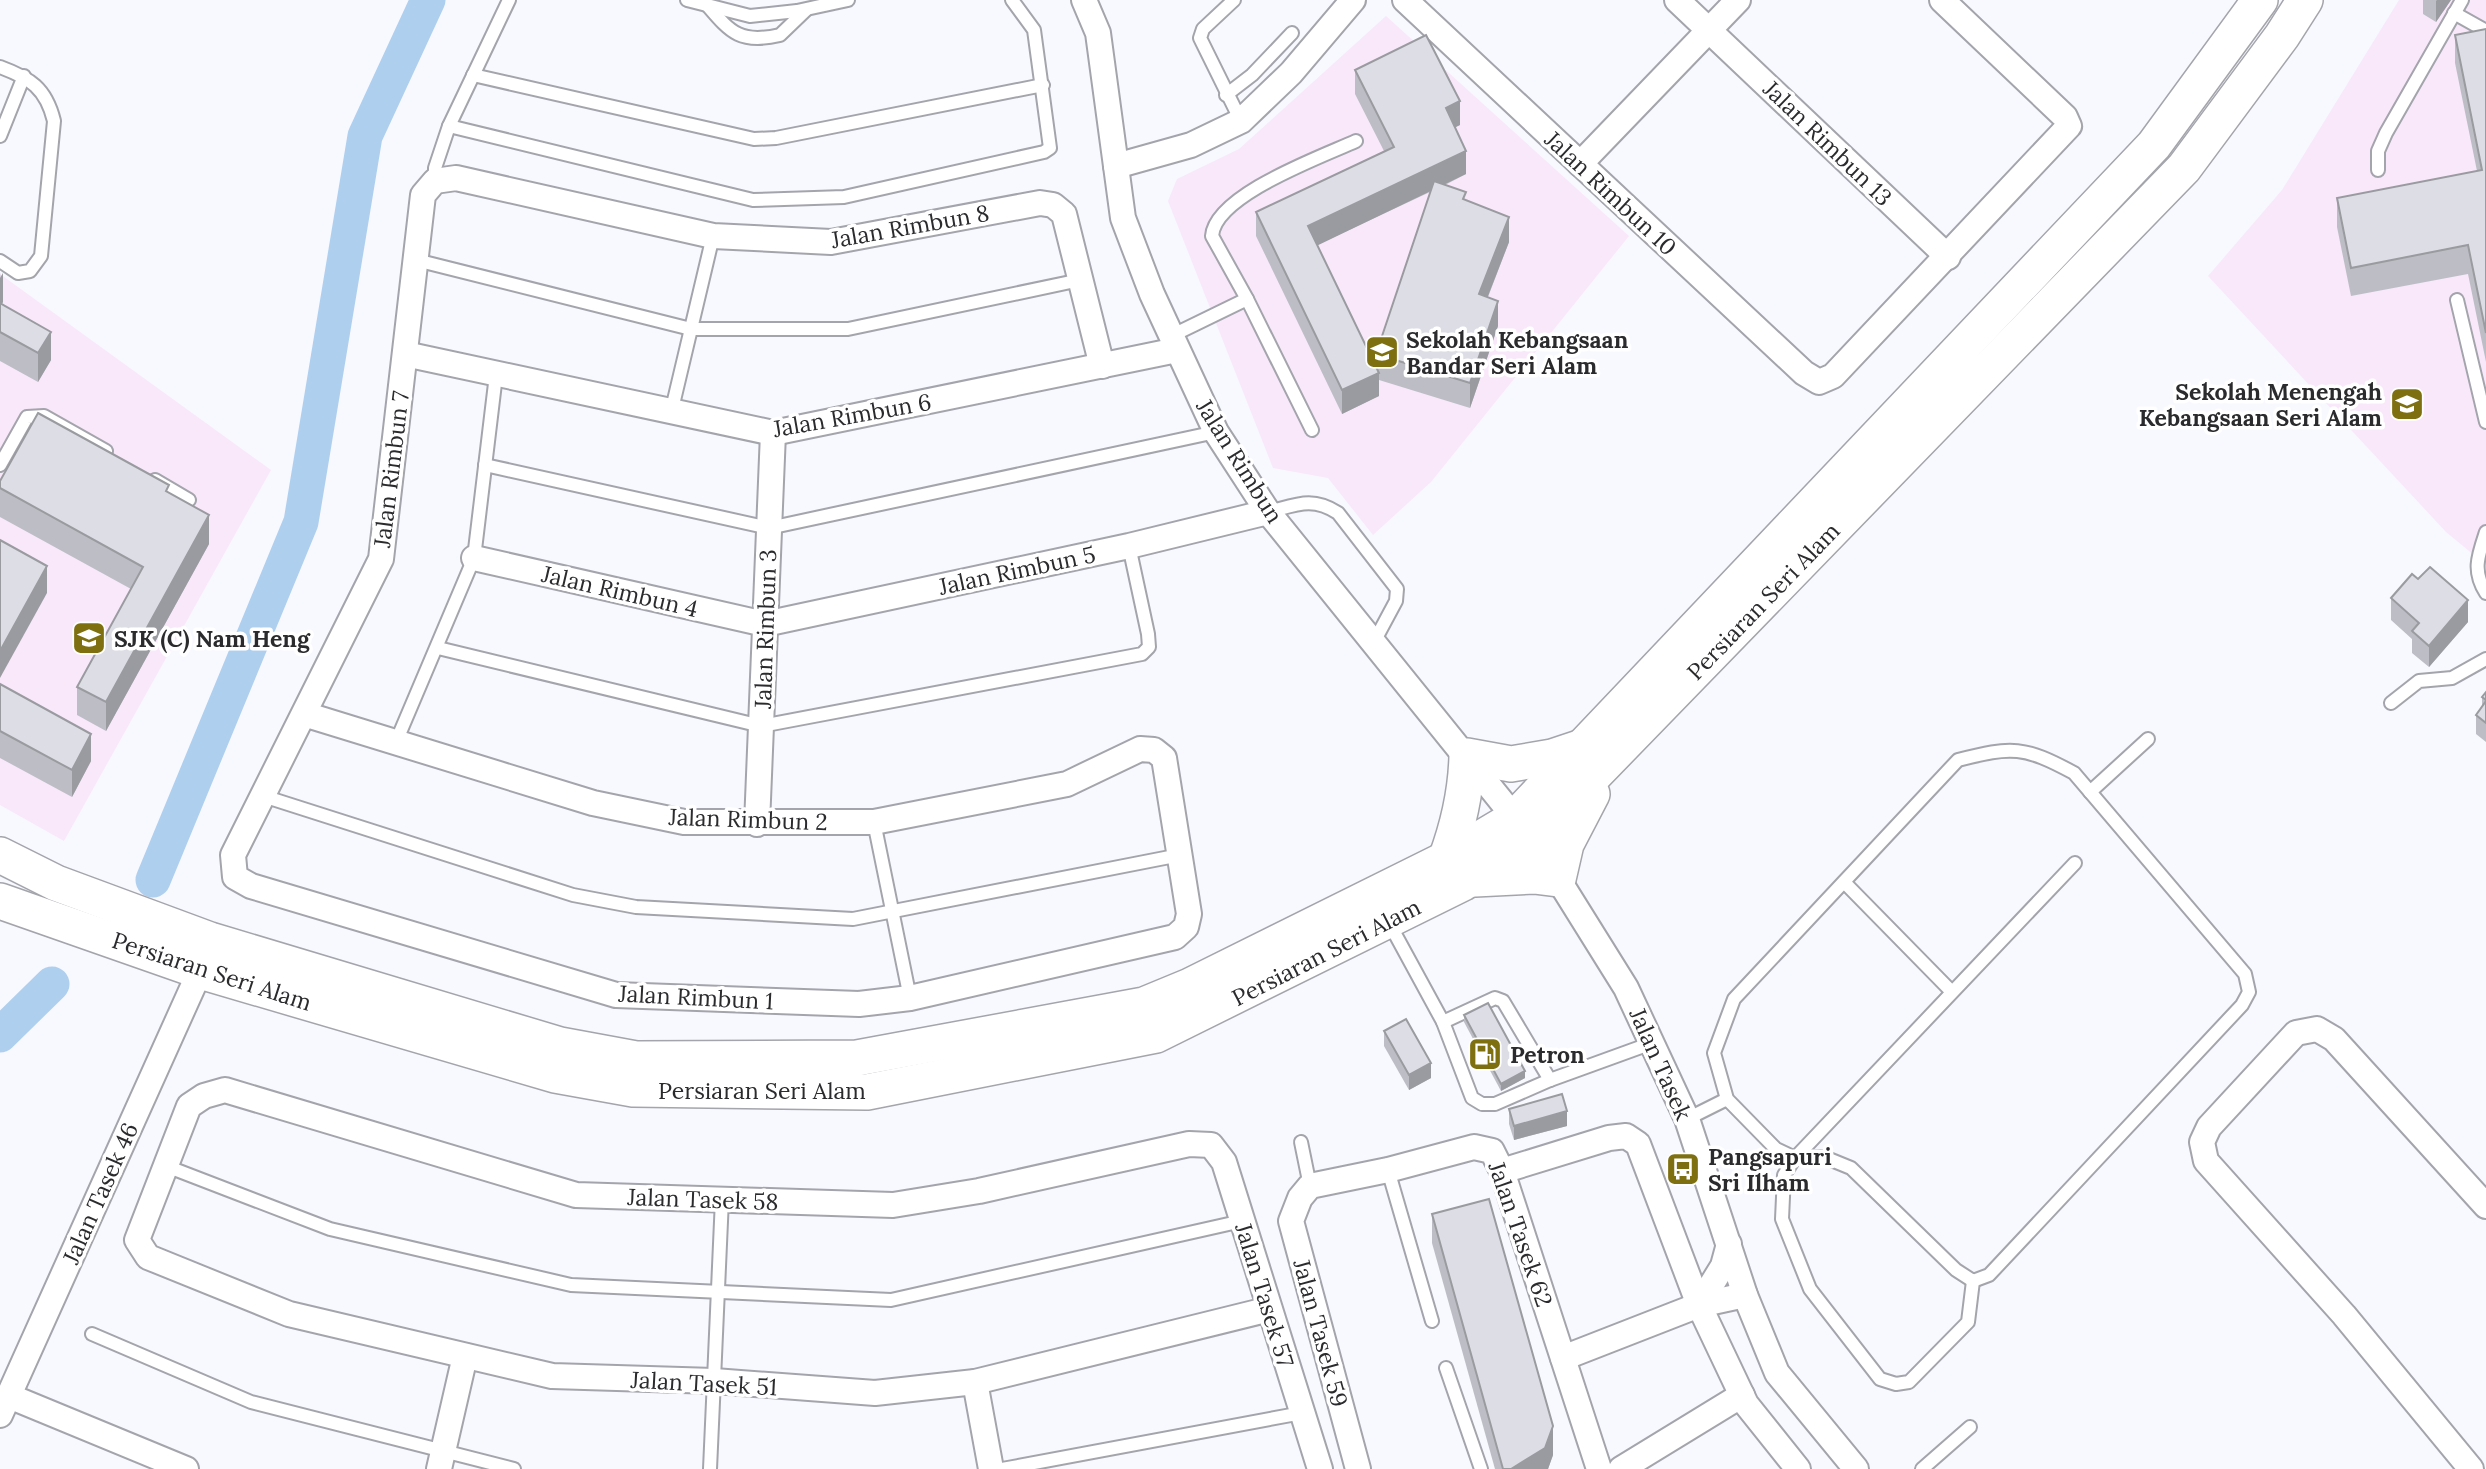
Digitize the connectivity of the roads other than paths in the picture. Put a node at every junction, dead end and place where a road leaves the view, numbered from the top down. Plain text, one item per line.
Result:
1 (509, 0) edge
2 (687, 0) edge
3 (848, 0) edge
4 (1012, 0) edge
5 (1084, 0) edge
6 (1234, 0) edge
7 (1353, 0) edge
8 (1405, 0) edge
9 (1677, 0) edge
10 (1738, 0) edge
11 (1942, 0) edge
12 (2260, 0) edge
13 (2305, 0) edge
14 (2462, 0) edge
15 (707, 5) junction
16 (808, 8) junction
17 (2454, 13) junction
18 (1709, 30) junction
19 (2486, 31) edge
20 (1292, 33) dead end
21 (0, 67) edge
22 (473, 75) junction
23 (24, 76) junction
24 (1043, 85) junction
25 (1226, 95) junction
26 (1241, 121) junction
27 (449, 126) junction
28 (0, 136) edge
29 (1356, 141) dead end
30 (1580, 164) junction
31 (1116, 166) junction
32 (2378, 170) dead end
33 (435, 181) junction
34 (713, 236) junction
35 (1948, 257) junction
36 (416, 260) junction
37 (0, 261) edge
38 (1080, 280) junction
39 (1247, 299) junction
40 (2457, 300) dead end
41 (691, 329) junction
42 (1174, 343) junction
43 (405, 354) junction
44 (1101, 366) junction
45 (496, 374) junction
46 (671, 414) junction
47 (2486, 422) edge
48 (1312, 430) dead end
49 (1216, 432) junction
50 (773, 433) junction
51 (118, 458) edge
52 (0, 465) edge
53 (485, 465) junction
54 (142, 472) edge
55 (189, 500) edge
56 (1268, 512) junction
57 (769, 528) junction
58 (2486, 532) edge
59 (1129, 546) junction
60 (474, 558) junction
61 (2486, 593) edge
62 (765, 624) junction
63 (1374, 642) junction
64 (438, 648) junction
65 (2486, 659) edge
66 (2391, 703) dead end
67 (303, 714) junction
68 (761, 726) junction
69 (2148, 739) dead end
70 (396, 743) junction
71 (1599, 750) junction
72 (1467, 756) junction
73 (2090, 792) junction
74 (263, 796) junction
75 (874, 822) junction
76 (757, 824) junction
77 (1522, 830) junction
78 (0, 855) edge
79 (233, 855) joint
80 (1180, 855) junction
81 (2075, 863) dead end
82 (1457, 869) junction
83 (1558, 878) junction
84 (1844, 882) junction
85 (0, 901) edge
86 (892, 911) junction
87 (138, 913) junction
88 (1387, 921) junction
89 (288, 964) junction
90 (201, 971) junction
91 (1951, 991) junction
92 (910, 998) junction
93 (1443, 1022) junction
94 (1652, 1043) junction
95 (1550, 1080) junction
96 (1727, 1099) junction
97 (1687, 1119) junction
98 (1301, 1142) dead end
99 (1189, 1144) joint
100 (1796, 1158) junction
101 (166, 1166) junction
102 (1388, 1170) junction
103 (1502, 1171) junction
104 (1305, 1192) junction
105 (722, 1199) junction
106 (2486, 1206) edge
107 (1242, 1221) junction
108 (1729, 1244) junction
109 (1973, 1280) junction
110 (718, 1292) junction
111 (1745, 1295) junction
112 (1699, 1305) junction
113 (1270, 1309) junction
114 (1432, 1321) dead end
115 (1759, 1331) junction
116 (92, 1334) dead end
117 (465, 1356) junction
118 (1563, 1358) junction
119 (1446, 1368) dead end
120 (714, 1381) junction
121 (975, 1382) junction
122 (1742, 1395) junction
123 (4, 1405) edge
124 (1302, 1413) junction
125 (1970, 1427) dead end
126 (441, 1461) edge
127 (186, 1469) edge
128 (514, 1469) edge
129 (709, 1469) edge
130 (991, 1469) edge
131 (1002, 1469) edge
132 (1320, 1469) edge
133 (1358, 1469) edge
134 (1480, 1469) edge
135 (1598, 1469) edge
136 (1622, 1469) edge
137 (1798, 1469) edge
138 (1856, 1469) edge
139 (1922, 1469) edge
140 (2471, 1469) edge

1 - 22 lane
2 - 15 lane
3 - 16 lane
4 - 24 lane
5 - 31 street, Jalan Rimbun
6 - 25 lane
7 - 26 street
8 - 30 street, Jalan Rimbun 10
9 - 18 street, Jalan Rimbun 13
10 - 18 street
11 - 35 street
12 - 71 main road, Persiaran Seri Alam
13 - 71 main road, Persiaran Seri Alam
14 - 17 lane
15 - 16 lane
15 - 16 lane
17 - 19 lane
17 - 32 lane
18 - 30 street
18 - 35 street, Jalan Rimbun 13
20 - 25 lane
21 - 23 lane
22 - 24 lane
22 - 27 lane
23 - 28 lane
23 - 37 lane
24 - 27 lane
25 - 26 lane
26 - 31 street
27 - 33 lane
29 - 39 lane
30 - 35 street, Jalan Rimbun 10
31 - 42 street, Jalan Rimbun
33 - 34 street, Jalan Rimbun 8
33 - 36 street, Jalan Rimbun 7
34 - 38 street, Jalan Rimbun 8
34 - 41 lane
36 - 41 lane
36 - 43 street, Jalan Rimbun 7
38 - 41 lane
38 - 44 street, Jalan Rimbun 8
39 - 42 lane
39 - 48 lane
40 - 47 lane
41 - 46 lane
42 - 44 street, Jalan Rimbun 6
42 - 49 street, Jalan Rimbun
43 - 45 street, Jalan Rimbun 6
43 - 67 street, Jalan Rimbun 7
44 - 50 street, Jalan Rimbun 6
45 - 46 street, Jalan Rimbun 6
45 - 53 lane
46 - 50 street, Jalan Rimbun 6
49 - 56 street, Jalan Rimbun
49 - 57 lane
50 - 57 street, Jalan Rimbun 3
51 - 52 lane
53 - 57 lane
53 - 60 lane
54 - 55 lane
56 - 59 street, Jalan Rimbun 5
56 - 63 street, Jalan Rimbun
56 - 63 lane
57 - 62 street, Jalan Rimbun 3
58 - 61 lane
59 - 62 street, Jalan Rimbun 5
59 - 68 lane
60 - 62 street, Jalan Rimbun 4
60 - 64 lane
62 - 68 street, Jalan Rimbun 3
63 - 72 street, Jalan Rimbun
64 - 68 lane
64 - 70 lane
65 - 66 lane
67 - 70 street, Jalan Rimbun 2
67 - 74 street, Jalan Rimbun 7
68 - 76 street, Jalan Rimbun 3
69 - 73 lane
70 - 76 street, Jalan Rimbun 2
71 - 72 main road
71 - 77 main road, Persiaran Seri Alam
71 - 83 main road
72 - 77 street, Jalan Rimbun
72 - 82 main road
73 - 84 lane
73 - 109 lane
74 - 79 street, Jalan Rimbun 7
74 - 86 lane
75 - 76 street, Jalan Rimbun 2
75 - 80 street, Jalan Rimbun 2
75 - 86 lane
77 - 82 main road, Persiaran Seri Alam
77 - 83 street, Jalan Tasek
78 - 87 main road, Persiaran Seri Alam
79 - 92 street, Jalan Rimbun 1
80 - 86 lane
80 - 92 street, Jalan Rimbun 1
81 - 91 lane
82 - 83 main road
82 - 88 main road, Persiaran Seri Alam
82 - 89 main road, Persiaran Seri Alam
83 - 94 street, Jalan Tasek
84 - 91 lane
84 - 96 lane
85 - 90 main road, Persiaran Seri Alam
86 - 92 lane
87 - 89 main road, Persiaran Seri Alam
87 - 90 main road
88 - 90 main road, Persiaran Seri Alam
88 - 93 lane
89 - 90 main road
90 - 123 street, Jalan Tasek 46
91 - 100 lane
93 - 95 lane
93 - 95 lane
94 - 95 lane
94 - 97 street, Jalan Tasek
96 - 97 lane
96 - 100 lane
97 - 108 street, Jalan Tasek
98 - 104 lane
99 - 105 street, Jalan Tasek 58
99 - 107 street, Jalan Tasek 57
100 - 109 lane
100 - 109 lane
101 - 105 street, Jalan Tasek 58
101 - 110 lane
101 - 117 street, Jalan Tasek 51
102 - 103 street, Jalan Tasek 62
102 - 104 street, Jalan Tasek 62
102 - 114 lane
103 - 112 street
103 - 118 street, Jalan Tasek 62
104 - 133 street, Jalan Tasek 59
105 - 110 lane
106 - 140 street
107 - 110 lane
107 - 113 street, Jalan Tasek 57
108 - 111 street, Jalan Tasek
108 - 112 street
110 - 120 lane
111 - 112 street
111 - 115 street, Jalan Tasek
112 - 115 street
112 - 118 street
112 - 122 street
113 - 121 street, Jalan Tasek 51
113 - 124 street, Jalan Tasek 57
115 - 138 street, Jalan Tasek
116 - 126 lane
117 - 120 street, Jalan Tasek 51
117 - 126 street
118 - 135 street, Jalan Tasek 62
119 - 134 lane
120 - 121 street, Jalan Tasek 51
120 - 129 lane
121 - 130 street
122 - 136 street
122 - 137 street
123 - 127 street
124 - 131 lane
124 - 132 street, Jalan Tasek 57
125 - 139 lane
126 - 128 lane

